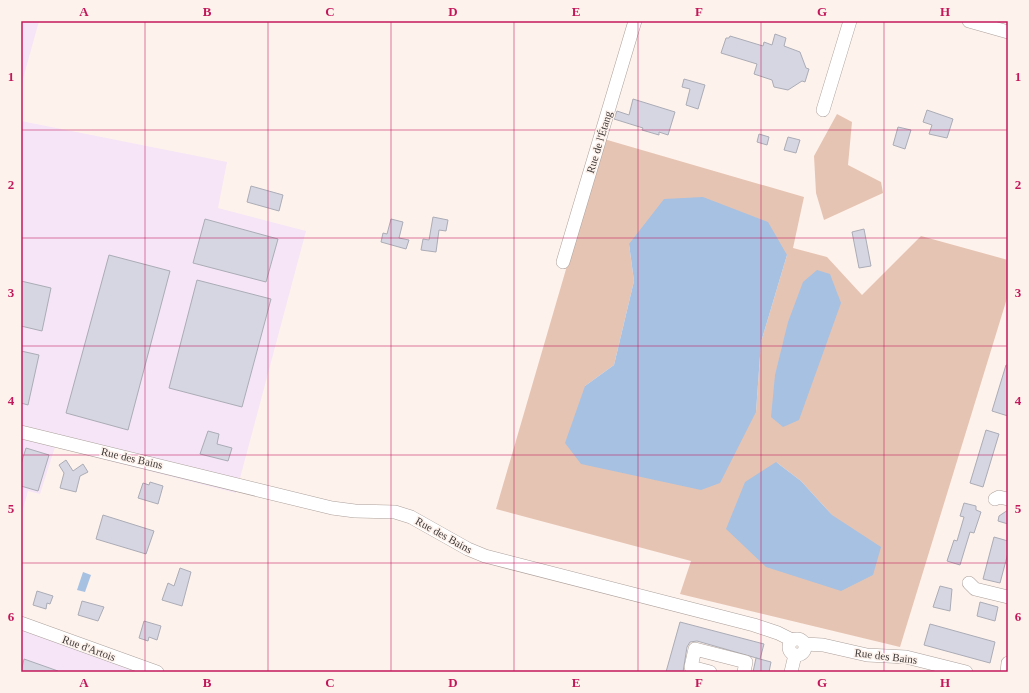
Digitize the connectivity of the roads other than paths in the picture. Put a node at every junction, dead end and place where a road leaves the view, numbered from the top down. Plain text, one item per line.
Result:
1 (635, 21) edge
2 (850, 21) edge
3 (969, 21) edge
4 (1008, 32) edge
5 (822, 110) dead end
6 (563, 262) dead end
7 (21, 432) edge
8 (969, 583) dead end
9 (1008, 597) edge
10 (21, 623) edge
11 (799, 642) junction
12 (1008, 663) edge
13 (157, 672) edge
14 (710, 672) edge
15 (744, 672) edge
16 (791, 672) edge
17 (966, 672) edge
18 (1007, 672) edge

1 - 6 street, Rue de l'Étang
2 - 5 street
3 - 4 street
7 - 11 street, Rue des Bains
8 - 9 street
10 - 13 street, Rue d'Artois
11 - 16 street
11 - 17 street, Rue des Bains
12 - 18 street
14 - 15 street

